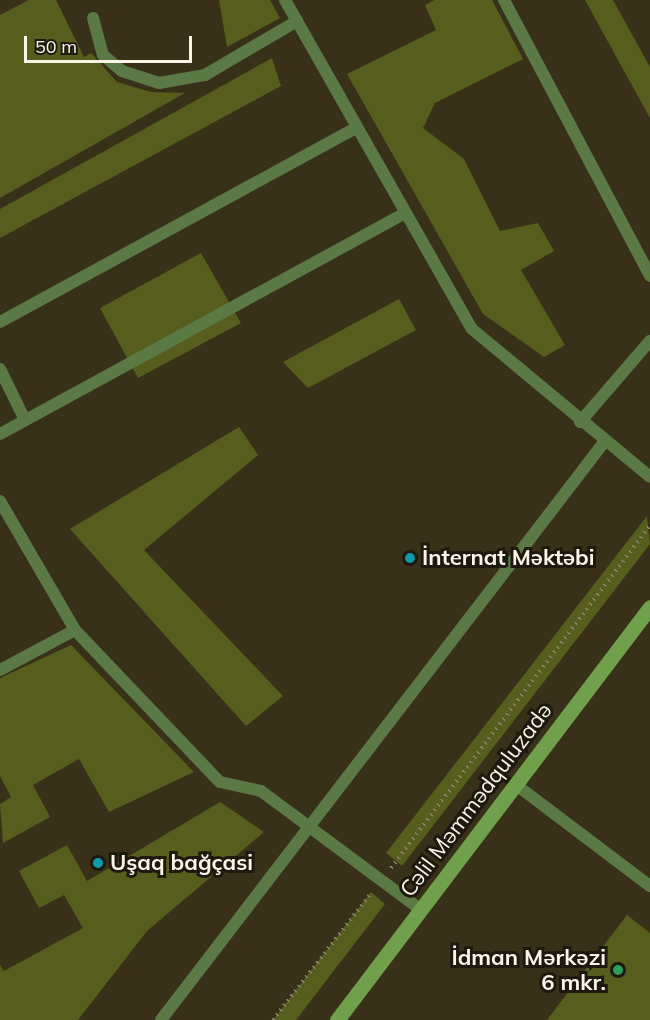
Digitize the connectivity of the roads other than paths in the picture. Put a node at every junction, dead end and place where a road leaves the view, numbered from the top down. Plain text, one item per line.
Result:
1 (285, 0) edge
2 (504, 0) edge
3 (93, 18) dead end
4 (297, 21) junction
5 (356, 128) junction
6 (404, 214) junction
7 (650, 276) edge
8 (0, 322) edge
9 (650, 341) edge
10 (0, 369) edge
11 (25, 420) junction
12 (580, 422) junction
13 (0, 434) edge
14 (604, 441) junction
15 (650, 477) edge
16 (0, 501) edge
17 (650, 606) edge
18 (75, 630) junction
19 (0, 670) edge
20 (515, 784) junction
21 (311, 828) junction
22 (650, 886) edge
23 (421, 910) junction
24 (161, 1020) edge
25 (337, 1020) edge

1 - 4 lane
2 - 7 lane
3 - 4 lane
4 - 5 lane
5 - 6 lane
5 - 8 lane
6 - 11 lane
6 - 12 lane
9 - 12 lane
10 - 11 lane
11 - 13 lane
12 - 14 lane
14 - 15 lane
14 - 21 lane
16 - 18 lane
17 - 20 main road, Cəlil Məmmədquluzadə
18 - 19 lane
18 - 21 lane
20 - 22 lane
20 - 23 main road, Cəlil Məmmədquluzadə
21 - 23 lane
21 - 24 lane
23 - 25 main road, Cəlil Məmmədquluzadə

